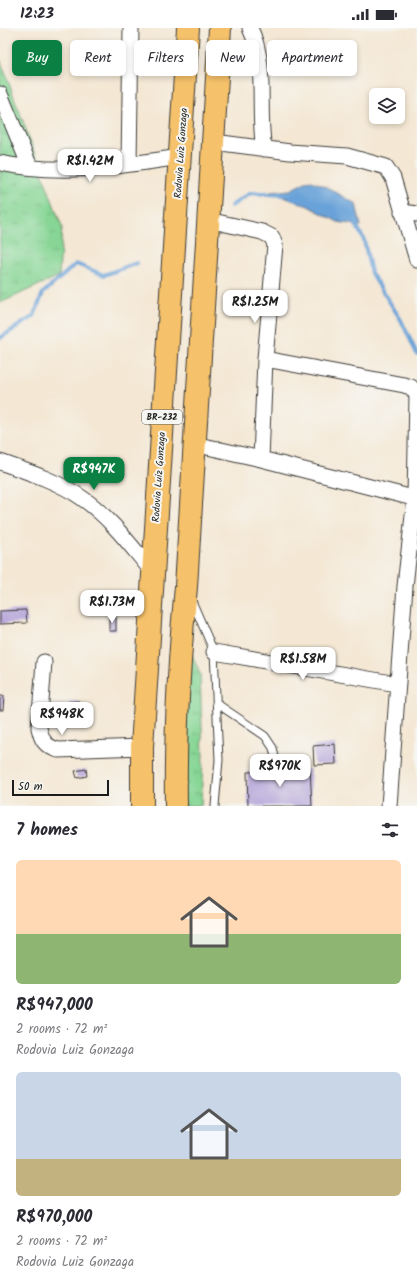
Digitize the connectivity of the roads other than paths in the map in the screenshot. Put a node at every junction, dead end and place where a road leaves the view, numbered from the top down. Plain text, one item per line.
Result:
1 (131, 28) edge
2 (188, 28) edge
3 (220, 28) edge
4 (250, 28) edge
5 (0, 94) edge
6 (214, 142) junction
7 (264, 149) junction
8 (180, 157) junction
9 (0, 162) edge
10 (129, 164) junction
11 (30, 168) junction
12 (410, 213) edge
13 (208, 220) junction
14 (417, 260) edge
15 (266, 359) junction
16 (194, 444) junction
17 (261, 459) junction
18 (0, 462) edge
19 (416, 498) edge
20 (152, 572) junction
21 (186, 587) junction
22 (214, 652) junction
23 (44, 662) dead end
24 (397, 684) junction
25 (216, 703) junction
26 (142, 747) junction
27 (278, 770) dead end
28 (142, 806) edge
29 (176, 806) edge
30 (215, 806) edge
31 (389, 806) edge

1 - 10 street
2 - 8 highway, Rodovia Luiz Gonzaga / BR-232
3 - 6 highway, BR-232
4 - 7 street
5 - 11 street
6 - 7 street
6 - 13 highway, BR-232
7 - 12 street
8 - 10 street
8 - 20 highway, Rodovia Luiz Gonzaga / BR-232
9 - 11 street
10 - 11 street
12 - 14 street
13 - 15 street
13 - 16 highway, BR-232
15 - 17 street
15 - 19 street
16 - 17 street
16 - 21 highway, BR-232
17 - 19 street
18 - 20 street
19 - 24 street
20 - 26 highway, Rodovia Luiz Gonzaga / BR-232
21 - 22 lane
21 - 29 highway, BR-232
22 - 24 street
22 - 25 lane
23 - 26 street
24 - 31 street
25 - 27 lane
25 - 30 lane
26 - 28 highway, Rodovia Luiz Gonzaga / BR-232

